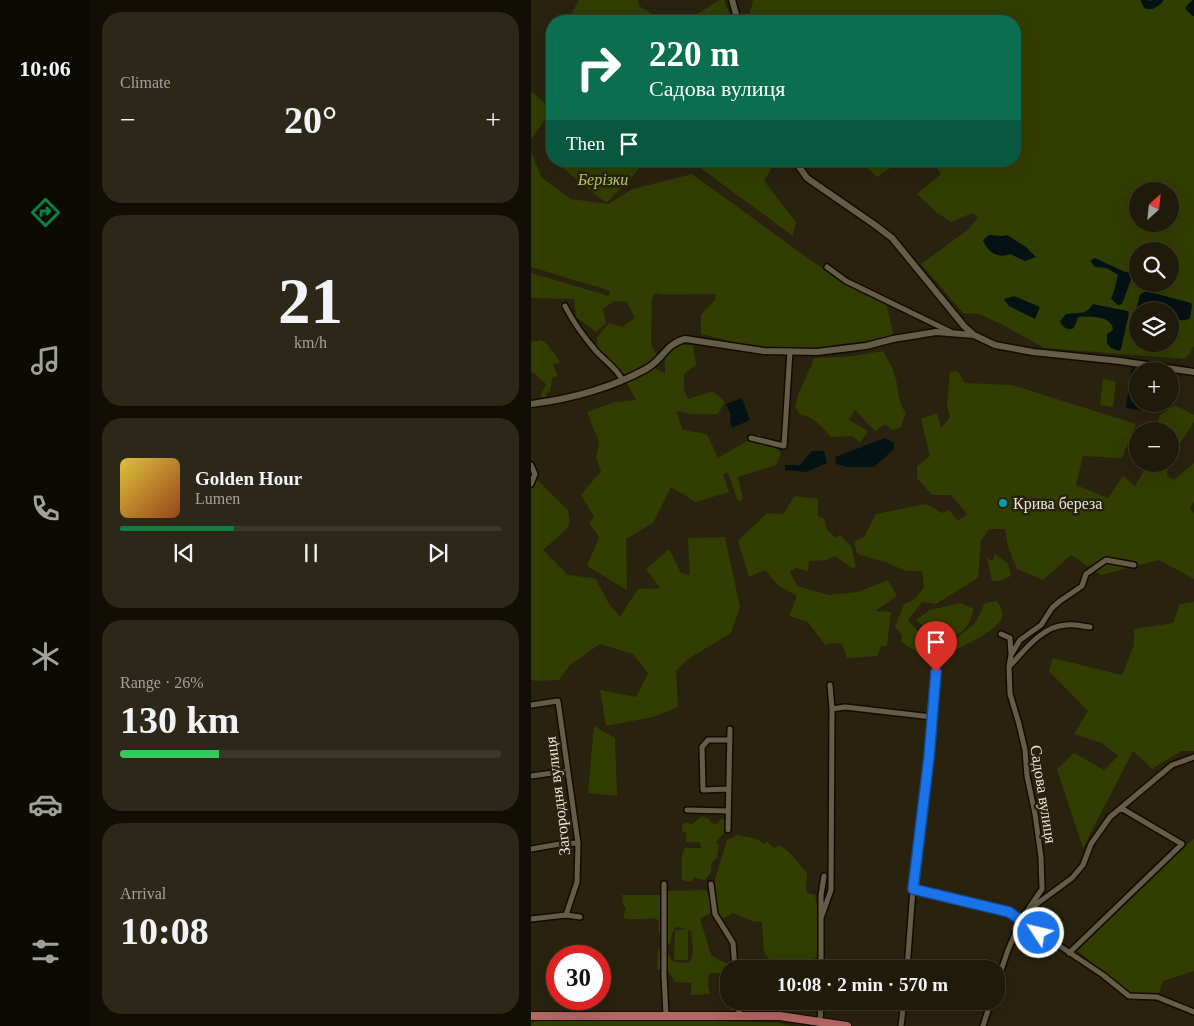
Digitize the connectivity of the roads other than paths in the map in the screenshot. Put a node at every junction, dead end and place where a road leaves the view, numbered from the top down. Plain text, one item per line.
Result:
1 (732, 0) edge
2 (736, 15) edge
3 (799, 167) edge
4 (827, 267) dead end
5 (565, 306) dead end
6 (962, 323) junction
7 (953, 332) junction
8 (974, 335) junction
9 (790, 351) junction
10 (1194, 372) edge
11 (622, 379) junction
12 (531, 404) edge
13 (751, 438) dead end
14 (531, 465) edge
15 (531, 484) edge
16 (1133, 565) dead end
17 (1090, 627) dead end
18 (1001, 634) dead end
19 (1011, 655) junction
20 (1009, 667) junction
21 (936, 672) dead end
22 (830, 685) dead end
23 (531, 705) edge
24 (832, 709) junction
25 (932, 717) junction
26 (730, 729) dead end
27 (730, 740) junction
28 (1194, 757) edge
29 (567, 771) junction
30 (531, 776) edge
31 (729, 789) junction
32 (1121, 808) junction
33 (687, 810) dead end
34 (728, 811) junction
35 (727, 830) dead end
36 (578, 843) junction
37 (531, 849) edge
38 (824, 876) dead end
39 (664, 884) dead end
40 (711, 884) dead end
41 (913, 889) junction
42 (1042, 889) junction
43 (1051, 895) junction
44 (1027, 911) junction
45 (566, 914) junction
46 (531, 918) edge
47 (580, 918) dead end
48 (821, 918) junction
49 (1021, 920) junction
50 (1069, 953) junction
51 (734, 960) edge
52 (821, 960) edge
53 (908, 960) edge
54 (1005, 960) edge
55 (739, 1010) edge
56 (821, 1010) edge
57 (903, 1010) edge
58 (988, 1010) edge
59 (1194, 1012) edge
60 (666, 1015) junction
61 (531, 1016) edge
62 (739, 1016) junction
63 (820, 1022) junction
64 (847, 1026) edge
65 (901, 1026) edge
66 (983, 1026) edge

1 - 2 street
3 - 6 street
4 - 7 street
5 - 11 street
6 - 7 street
6 - 8 street
7 - 8 street
7 - 9 street
8 - 10 street
9 - 11 street
9 - 13 street
11 - 12 street
14 - 15 street
16 - 19 street
17 - 20 street
18 - 19 street
19 - 20 street, Садова вулиця
20 - 42 street, Садова вулиця
21 - 25 street
22 - 24 street
23 - 29 street, Загородня вулиця
24 - 25 street
24 - 48 street
25 - 41 street
26 - 27 street
27 - 31 street
27 - 31 street
28 - 32 street
29 - 30 street
29 - 36 street, Загородня вулиця
31 - 34 street
32 - 43 street
32 - 50 street
33 - 34 street
34 - 35 street
36 - 37 street
36 - 45 street, Загородня вулиця
38 - 48 street
39 - 60 street
40 - 51 street
41 - 49 street
41 - 53 street
42 - 43 street
42 - 44 street
43 - 44 street
44 - 49 street
45 - 46 street
45 - 47 street
48 - 52 street
49 - 50 street
49 - 54 street
50 - 59 street
55 - 62 street
56 - 63 street
57 - 65 street
58 - 66 street
60 - 61 main road
60 - 62 main road
62 - 63 main road
63 - 64 main road

